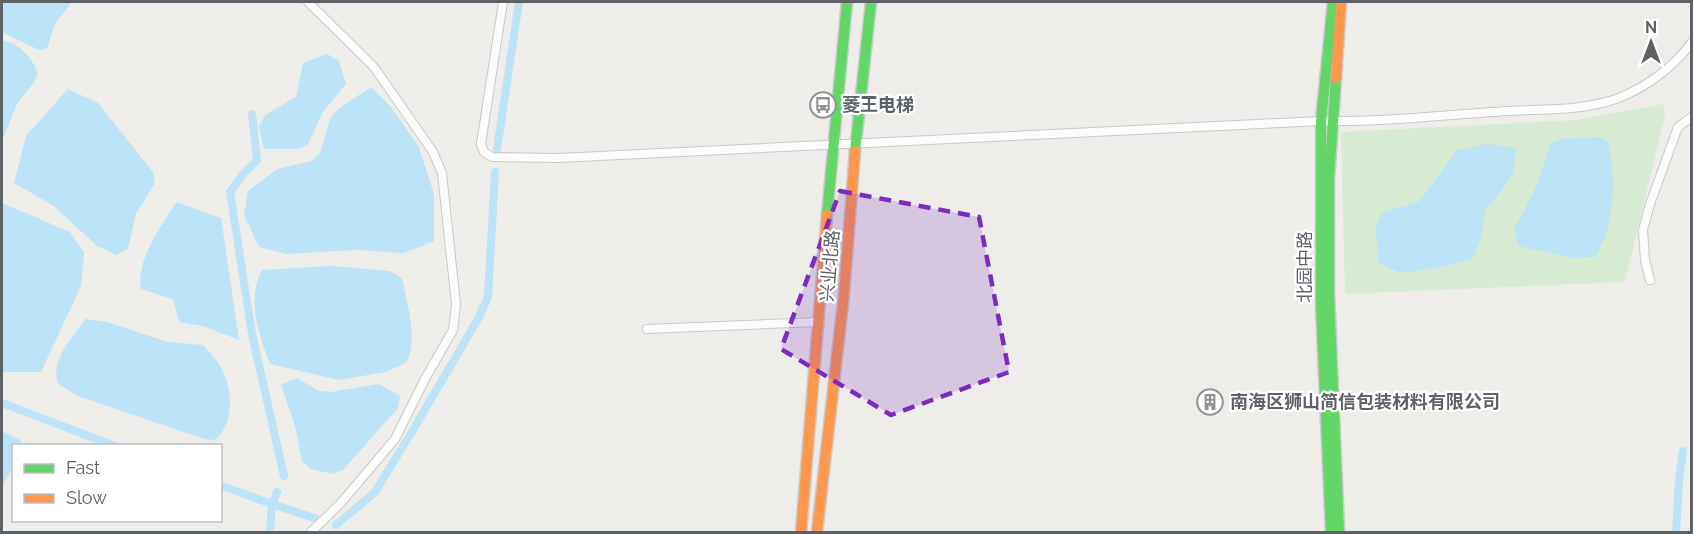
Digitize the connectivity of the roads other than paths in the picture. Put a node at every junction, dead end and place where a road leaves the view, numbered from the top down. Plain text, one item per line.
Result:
1 (308, 2) edge
2 (503, 2) edge
3 (847, 2) edge
4 (871, 2) edge
5 (1333, 2) edge
6 (1341, 2) edge
7 (1692, 42) edge
8 (1692, 117) edge
9 (1326, 121) junction
10 (856, 142) junction
11 (833, 144) junction
12 (1650, 280) dead end
13 (818, 322) junction
14 (647, 329) dead end
15 (311, 532) edge
16 (801, 532) edge
17 (817, 532) edge
18 (1331, 532) edge
19 (1338, 532) edge

1 - 15 street
2 - 11 street
3 - 11 main road, 兴业北路
4 - 10 main road, 兴业北路
5 - 9 main road, 北园中路
6 - 9 main road, 北园中路
7 - 9 street
8 - 12 street
9 - 10 street
9 - 18 main road, 北园中路
9 - 19 main road, 北园中路
10 - 11 street
10 - 17 main road, 兴业北路
11 - 13 main road, 兴业北路
13 - 14 street
13 - 16 main road, 兴业北路

